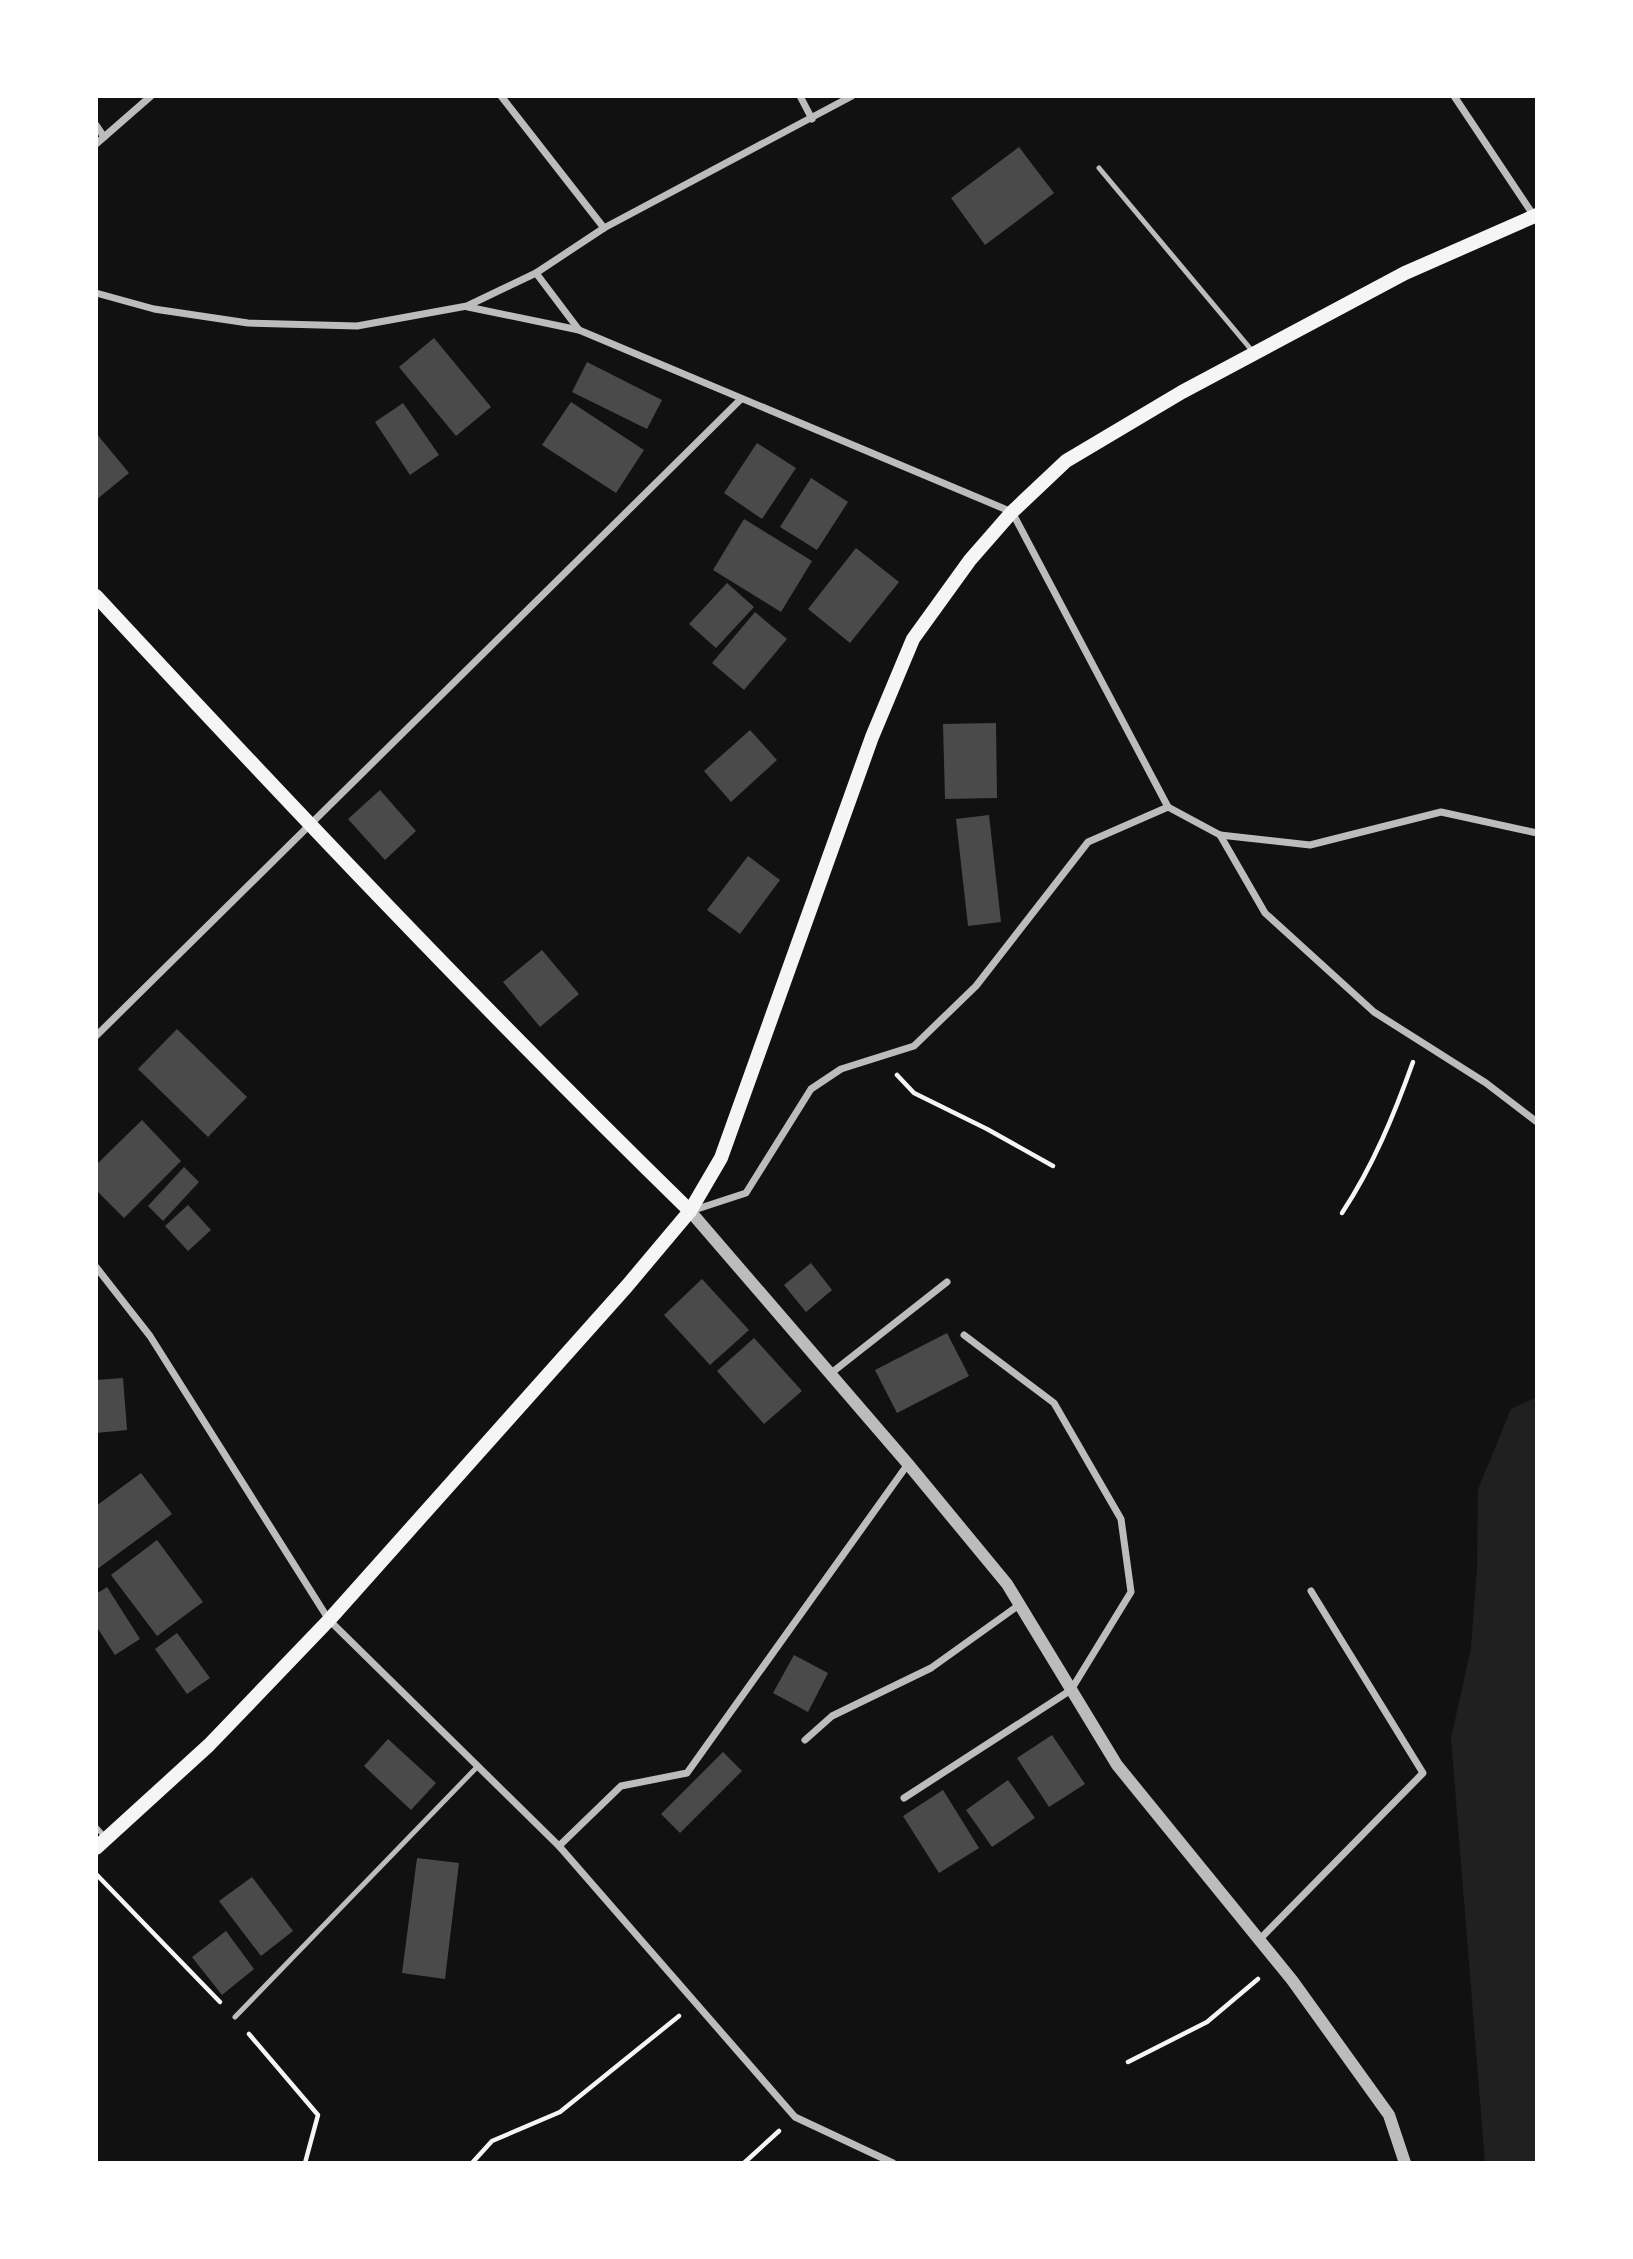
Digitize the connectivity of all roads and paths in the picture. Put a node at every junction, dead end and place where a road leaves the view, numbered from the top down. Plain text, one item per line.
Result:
1 (151, 96) edge
2 (501, 96) edge
3 (800, 96) edge
4 (852, 96) edge
5 (1454, 96) edge
6 (812, 119) junction
7 (96, 125) edge
8 (104, 137) junction
9 (96, 144) edge
10 (1099, 168) dead end
11 (1536, 216) edge
12 (604, 228) junction
13 (536, 273) junction
14 (96, 293) edge
15 (467, 306) junction
16 (579, 330) junction
17 (1254, 353) junction
18 (741, 399) junction
19 (1012, 512) junction
20 (96, 596) edge
21 (1168, 807) junction
22 (310, 826) junction
23 (1537, 833) edge
24 (1220, 835) junction
25 (96, 1036) edge
26 (1421, 1042) junction
27 (879, 1057) junction
28 (1537, 1122) edge
29 (1053, 1166) dead end
30 (690, 1211) junction
31 (1342, 1213) dead end
32 (96, 1267) edge
33 (947, 1282) dead end
34 (964, 1335) dead end
35 (830, 1374) junction
36 (908, 1464) junction
37 (1311, 1591) dead end
38 (1019, 1605) junction
39 (329, 1620) junction
40 (1072, 1690) junction
41 (805, 1740) dead end
42 (478, 1766) junction
43 (904, 1798) dead end
44 (96, 1827) edge
45 (101, 1843) edge
46 (559, 1846) junction
47 (1259, 1940) junction
48 (1277, 1962) junction
49 (696, 2002) junction
50 (235, 2017) dead end
51 (1128, 2062) dead end
52 (795, 2117) junction
53 (472, 2163) edge
54 (744, 2163) edge
55 (893, 2163) edge
56 (1405, 2163) edge

1 - 8 street
2 - 12 street
3 - 6 street
4 - 6 street
5 - 11 street
6 - 12 street
7 - 8 street
8 - 9 street
10 - 17 lane
11 - 17 main road
12 - 13 street
13 - 15 street
13 - 16 street
14 - 15 street
15 - 16 street
16 - 18 street
17 - 19 main road
18 - 19 street
18 - 22 street
19 - 21 street
19 - 30 main road
20 - 22 main road
21 - 24 street
21 - 27 street
22 - 25 street
22 - 30 main road
23 - 24 street
24 - 26 street
26 - 28 street
26 - 31 path
27 - 29 path
27 - 30 street
30 - 35 street
30 - 39 main road
32 - 39 street
33 - 35 street
34 - 40 street
35 - 36 street
36 - 38 street
36 - 46 street
37 - 47 street
38 - 40 street
38 - 41 street
39 - 42 street
39 - 45 main road
40 - 43 street
40 - 47 street
42 - 46 street
42 - 50 lane
44 - 45 lane
46 - 49 street
47 - 48 street
48 - 51 path
48 - 56 street
49 - 52 street
49 - 53 path
52 - 54 path
52 - 55 street

